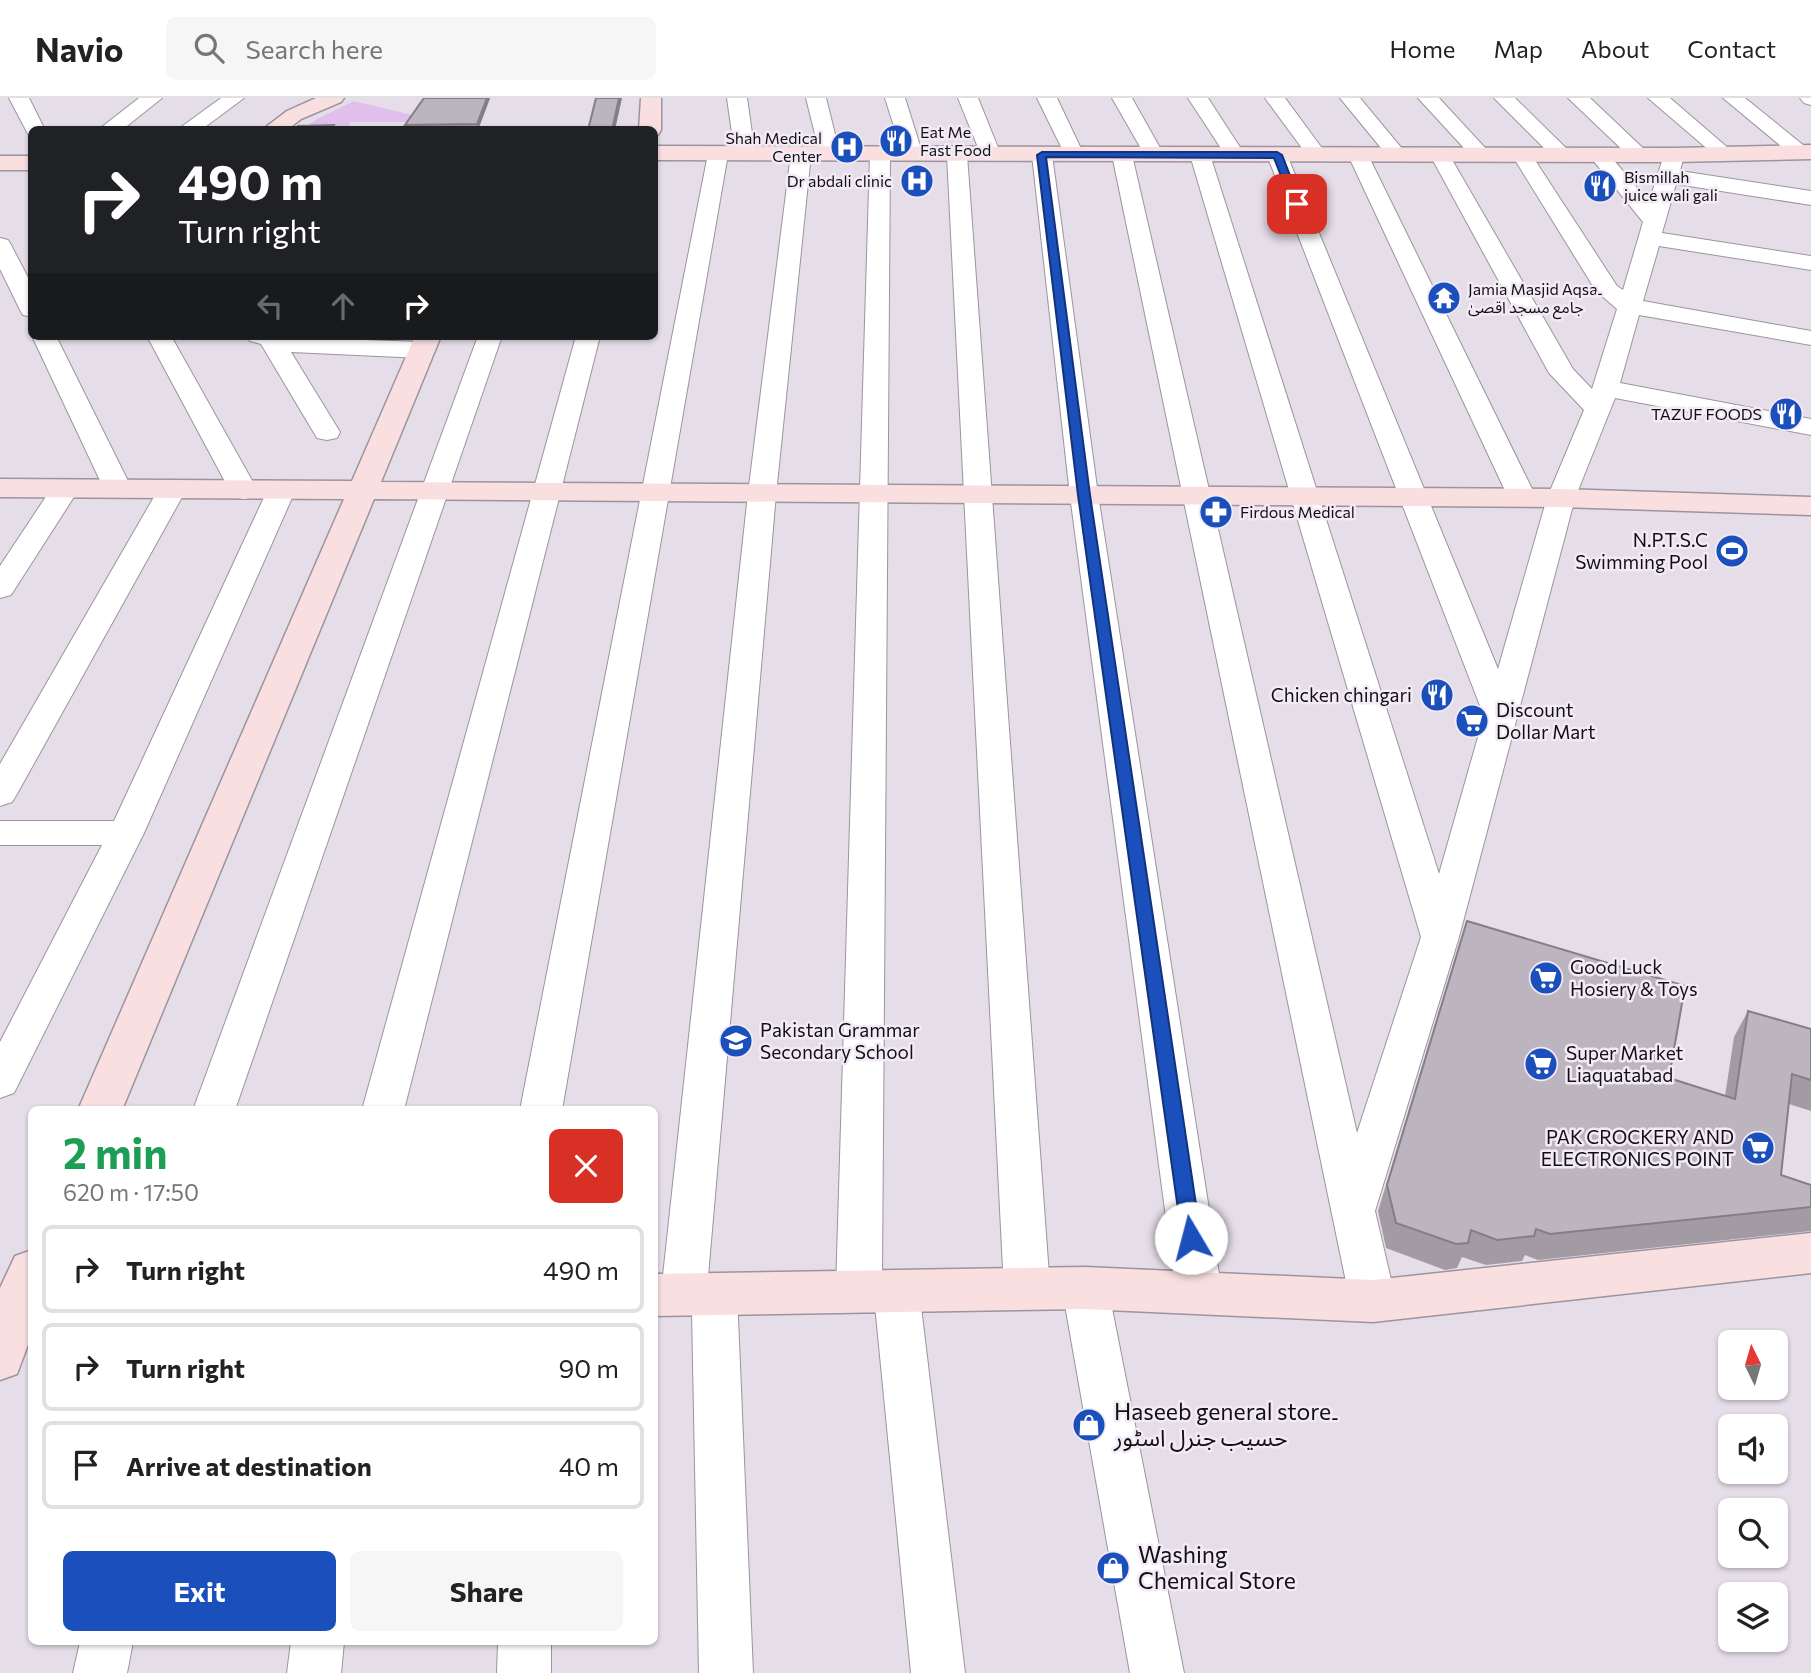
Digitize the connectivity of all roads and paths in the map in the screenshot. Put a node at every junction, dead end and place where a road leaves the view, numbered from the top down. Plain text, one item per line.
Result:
1 (19, 98) edge
2 (152, 98) edge
3 (234, 98) edge
4 (334, 98) edge
5 (651, 98) edge
6 (737, 98) edge
7 (817, 98) edge
8 (895, 98) edge
9 (968, 98) edge
10 (1047, 98) edge
11 (1122, 98) edge
12 (1198, 98) edge
13 (1275, 98) edge
14 (1350, 98) edge
15 (1428, 98) edge
16 (1504, 98) edge
17 (1577, 98) edge
18 (1658, 98) edge
19 (1733, 98) edge
20 (120, 106) edge
21 (32, 126) edge
22 (110, 126) edge
23 (193, 126) edge
24 (278, 126) edge
25 (650, 126) edge
26 (658, 153) edge
27 (1806, 153) edge
28 (731, 154) junction
29 (1724, 154) junction
30 (815, 155) junction
31 (880, 155) junction
32 (913, 155) junction
33 (957, 155) junction
34 (991, 155) junction
35 (1042, 155) junction
36 (1074, 155) junction
37 (1138, 155) junction
38 (1200, 155) junction
39 (1235, 155) junction
40 (1277, 155) junction
41 (1317, 155) junction
42 (1357, 155) junction
43 (1397, 155) junction
44 (1440, 155) junction
45 (1481, 155) junction
46 (1522, 155) junction
47 (1562, 155) junction
48 (1599, 155) junction
49 (1639, 155) junction
50 (0, 163) edge
51 (28, 163) edge
52 (1671, 166) junction
53 (1811, 198) edge
54 (1652, 230) junction
55 (0, 245) edge
56 (1811, 262) edge
57 (28, 302) edge
58 (1629, 306) junction
59 (1811, 338) edge
60 (46, 340) edge
61 (161, 340) edge
62 (266, 340) edge
63 (274, 340) edge
64 (489, 340) edge
65 (586, 340) edge
66 (425, 343) edge
67 (1601, 398) junction
68 (1811, 427) edge
69 (327, 432) dead end
70 (0, 488) edge
71 (65, 489) junction
72 (118, 489) junction
73 (172, 490) junction
74 (244, 491) junction
75 (281, 491) junction
76 (362, 492) junction
77 (436, 493) junction
78 (548, 493) junction
79 (655, 494) junction
80 (762, 494) junction
81 (873, 494) junction
82 (979, 495) junction
83 (1084, 495) junction
84 (1195, 496) junction
85 (1304, 496) junction
86 (1412, 497) junction
87 (1522, 497) junction
88 (1561, 498) junction
89 (1811, 506) edge
90 (0, 589) edge
91 (1500, 715) junction
92 (0, 794) edge
93 (0, 833) edge
94 (126, 833) junction
95 (1440, 937) junction
96 (0, 1082) edge
97 (102, 1106) edge
98 (215, 1106) edge
99 (384, 1106) edge
100 (542, 1106) edge
101 (1353, 1211) junction
102 (1811, 1253) edge
103 (1085, 1288) junction
104 (1027, 1289) junction
105 (878, 1291) junction
106 (1199, 1293) junction
107 (684, 1294) edge
108 (20, 1296) edge
109 (1373, 1301) junction
110 (0, 1357) edge
111 (106, 1645) edge
112 (318, 1645) edge
113 (525, 1645) edge
114 (100, 1673) edge
115 (314, 1673) edge
116 (524, 1673) edge
117 (726, 1673) edge
118 (938, 1673) edge
119 (1157, 1673) edge

1 - 21 street
2 - 20 street
3 - 23 street
4 - 24 street
5 - 25 street
6 - 28 street
7 - 30 street
8 - 32 street
9 - 34 street
10 - 36 street
11 - 37 street
12 - 39 street
13 - 41 street
14 - 43 street
15 - 45 street
16 - 47 street
17 - 49 street
18 - 29 street
19 - 27 street
20 - 22 street
26 - 28 street
27 - 29 street
28 - 30 street
28 - 79 street
29 - 52 street
30 - 31 street
30 - 80 street
31 - 32 street
31 - 81 street
32 - 33 street
33 - 34 street
33 - 82 street
34 - 35 street
35 - 36 street
35 - 83 street
36 - 37 street
37 - 38 street
37 - 84 street
38 - 39 street
38 - 85 street
39 - 40 street
40 - 41 street
40 - 86 street
41 - 42 street
42 - 43 street
42 - 87 street
43 - 44 street
44 - 45 street
44 - 67 street
45 - 46 street
46 - 47 street
46 - 58 street
47 - 48 street
48 - 49 street
48 - 54 street
49 - 52 street
50 - 51 street
52 - 53 street
52 - 54 street
54 - 56 street
54 - 58 street
55 - 57 street
58 - 59 street
58 - 67 street
60 - 72 street
61 - 74 street
62 - 69 street
63 - 66 street
64 - 77 street
65 - 78 street
66 - 76 street
67 - 68 street
67 - 88 street
70 - 71 street
71 - 72 street
71 - 90 street
72 - 73 street
73 - 74 street
73 - 92 street
74 - 75 street
75 - 76 street
75 - 94 street
76 - 77 street
76 - 97 street
77 - 78 street
77 - 98 street
78 - 79 street
78 - 99 street
79 - 80 street
79 - 100 street
80 - 81 street
80 - 107 street
81 - 82 street
81 - 105 street
82 - 83 street
82 - 104 street
83 - 84 street
83 - 106 street
84 - 85 street
84 - 101 street
85 - 86 street
85 - 95 street
86 - 87 street
86 - 91 street
87 - 88 street
88 - 89 street
88 - 91 street
91 - 95 street
93 - 94 street
94 - 96 street
95 - 101 street
101 - 109 street
102 - 109 street
103 - 104 street
103 - 106 street
103 - 119 street
104 - 105 street
105 - 107 street
105 - 118 street
106 - 109 street
107 - 117 street
108 - 110 street
111 - 114 street
112 - 115 street
113 - 116 street

